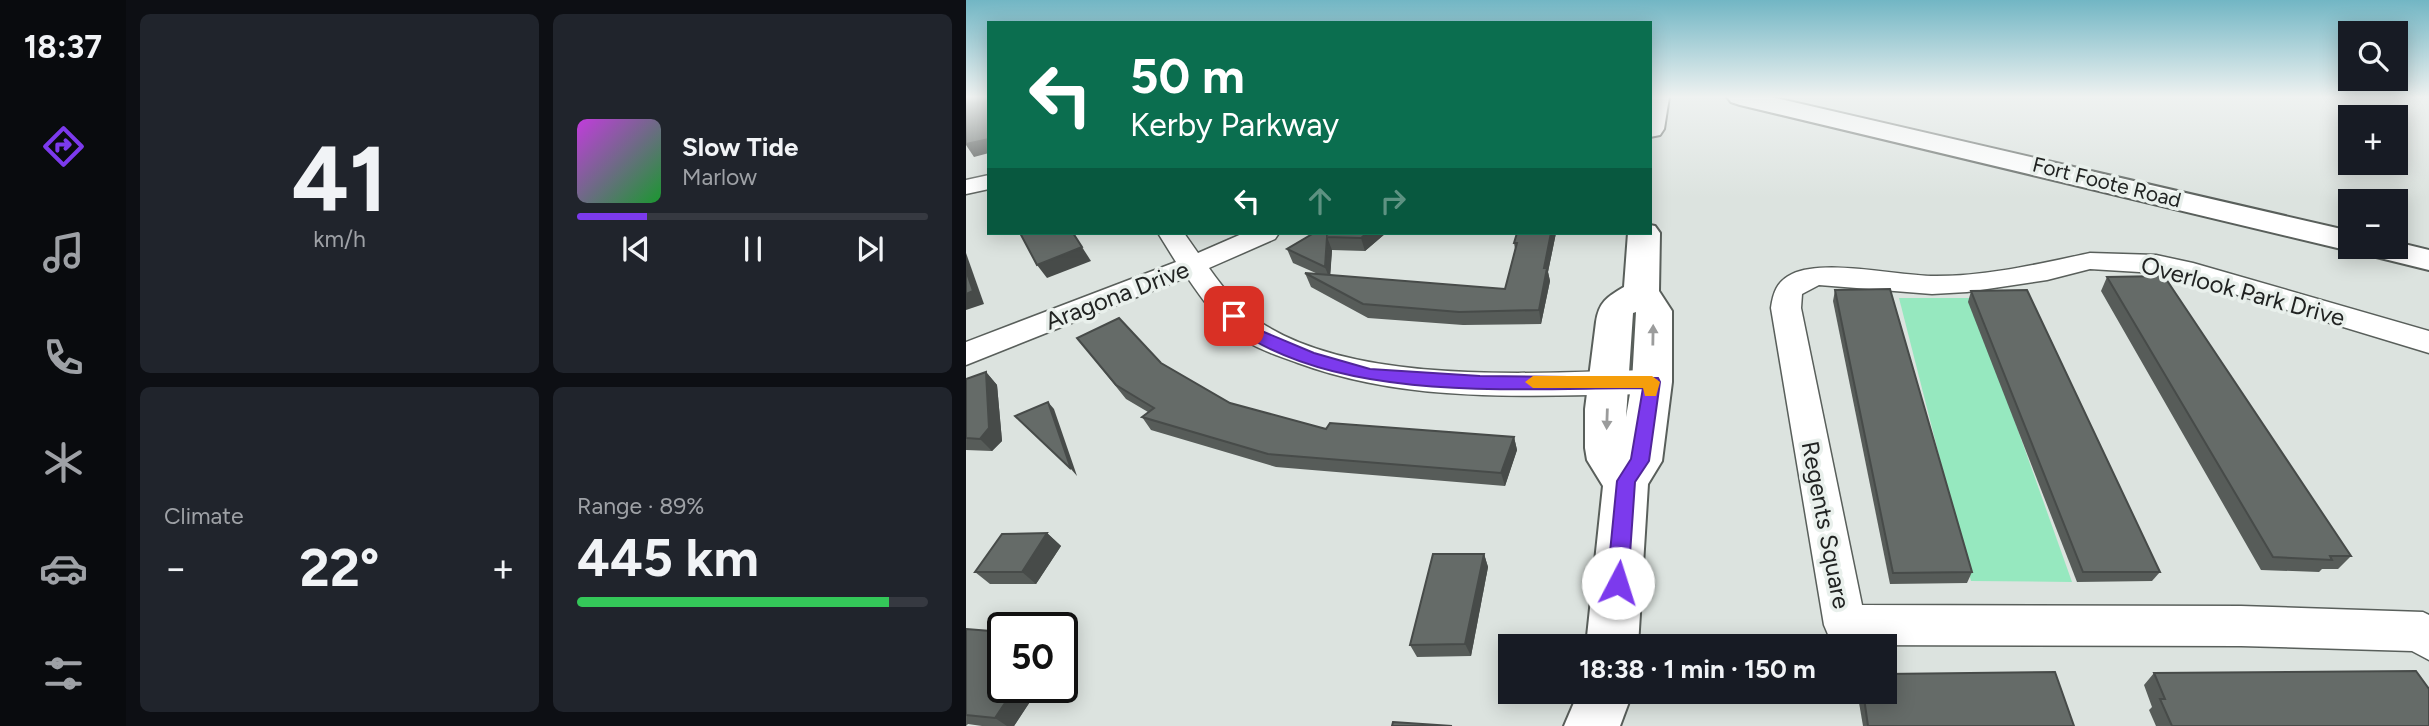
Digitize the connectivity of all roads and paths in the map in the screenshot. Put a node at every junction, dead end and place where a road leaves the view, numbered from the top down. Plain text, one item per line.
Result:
1 (1884, 131) edge
2 (987, 182) edge
3 (966, 187) edge
4 (1172, 235) edge
5 (1261, 235) edge
6 (1644, 235) edge
7 (2338, 238) edge
8 (2408, 255) edge
9 (2429, 260) edge
10 (1193, 265) junction
11 (2056, 269) joint
12 (1641, 292) junction
13 (2429, 342) edge
14 (966, 354) edge
15 (1608, 382) junction
16 (1652, 382) junction
17 (1626, 481) junction
18 (1613, 634) edge
19 (2426, 636) edge
20 (1601, 704) edge
21 (1611, 704) edge
22 (1592, 726) edge
23 (1619, 726) edge

1 - 7 main road, Fort Foote Road
2 - 3 street
4 - 10 street
5 - 10 street, Aragona Drive
6 - 12 main road
8 - 9 main road
10 - 14 street, Aragona Drive
10 - 15 street
11 - 13 street, Overlook Park Drive
11 - 19 street, Regents Square
12 - 15 main road
16 -> 12 main road
15 - 16 street
15 -> 17 main road
16 - 17 main road
17 - 18 main road
20 - 22 main road
21 - 23 main road

